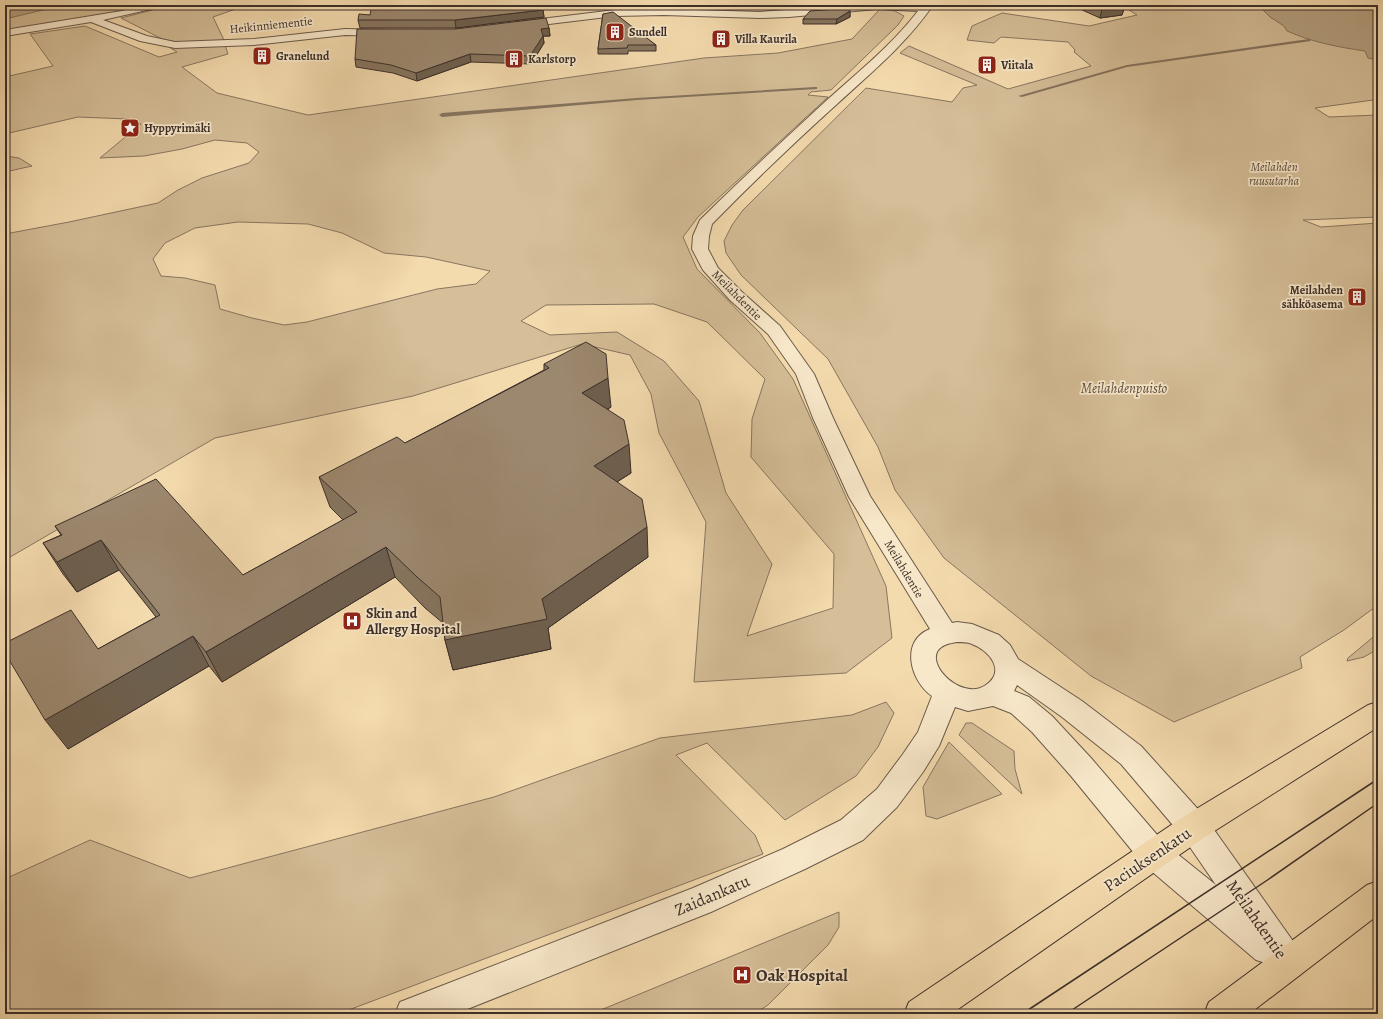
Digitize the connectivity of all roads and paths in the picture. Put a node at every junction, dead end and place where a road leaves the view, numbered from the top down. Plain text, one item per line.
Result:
1 (158, 5) edge
2 (925, 9) edge
3 (92, 19) junction
4 (507, 26) edge
5 (5, 33) edge
6 (399, 33) edge
7 (945, 633) junction
8 (1008, 665) junction
9 (947, 693) junction
10 (994, 695) junction
11 (1378, 713) edge
12 (1194, 827) junction
13 (1154, 854) junction
14 (1378, 896) edge
15 (1288, 963) junction
16 (412, 1014) edge
17 (921, 1014) edge
18 (1221, 1014) edge

1 - 3 street
2 - 4 street
2 - 7 street, Meilahdentie
3 - 5 street
3 - 6 street, Heikinniementie
7 - 8 street
7 - 9 street
8 - 10 street
8 - 12 street, Meilahdentie
9 - 10 street
9 - 16 street, Zaidankatu
10 - 13 street, Meilahdentie
11 - 12 main road, Paciuksenkatu
12 - 13 main road, Paciuksenkatu
12 - 15 street, Meilahdentie
13 - 15 street, Meilahdentie
13 - 17 main road, Paciuksenkatu
14 - 15 main road
15 - 18 main road

